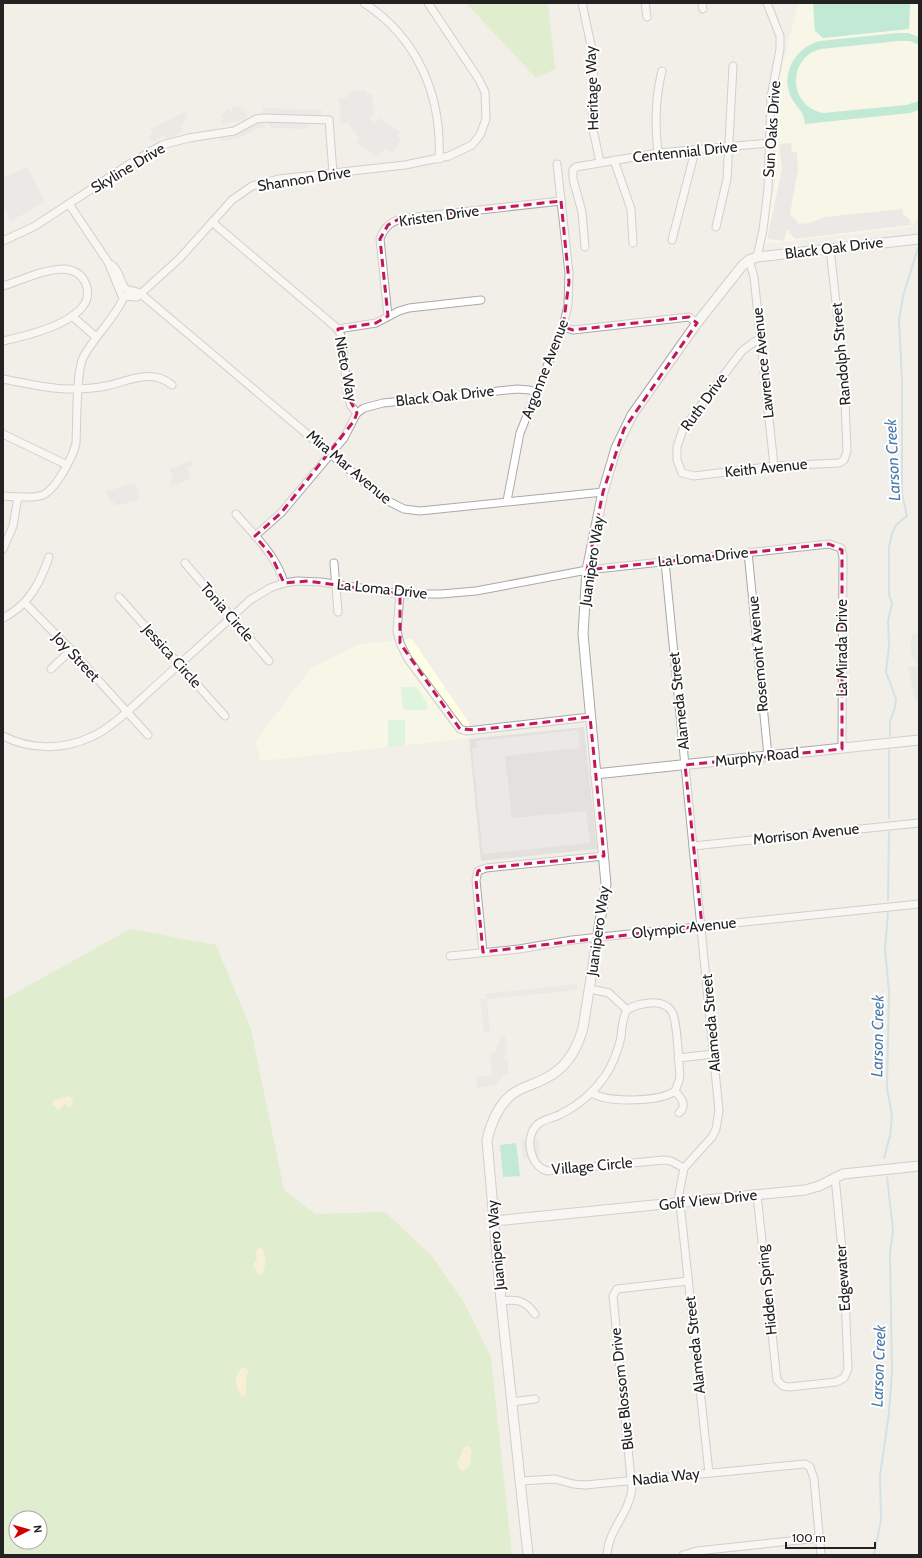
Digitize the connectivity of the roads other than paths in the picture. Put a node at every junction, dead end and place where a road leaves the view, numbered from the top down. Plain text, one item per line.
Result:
1 (364, 3) edge
2 (428, 3) edge
3 (582, 3) edge
4 (644, 3) edge
5 (767, 3) edge
6 (647, 17) dead end
7 (733, 66) dead end
8 (662, 71) dead end
9 (770, 143) junction
10 (728, 147) junction
11 (695, 151) junction
12 (658, 153) junction
13 (439, 159) junction
14 (614, 160) junction
15 (600, 162) junction
16 (557, 164) dead end
17 (333, 173) junction
18 (561, 201) junction
19 (69, 204) junction
20 (212, 222) junction
21 (716, 227) dead end
22 (919, 238) edge
23 (672, 240) dead end
24 (3, 241) edge
25 (633, 244) dead end
26 (585, 247) dead end
27 (830, 248) junction
28 (753, 259) junction
29 (108, 262) junction
30 (3, 286) edge
31 (141, 294) junction
32 (124, 297) junction
33 (481, 300) dead end
34 (72, 316) junction
35 (388, 316) junction
36 (698, 324) junction
37 (563, 327) junction
38 (338, 329) junction
39 (96, 337) junction
40 (760, 339) junction
41 (3, 340) edge
42 (3, 379) edge
43 (172, 385) dead end
44 (79, 389) junction
45 (535, 392) junction
46 (357, 413) junction
47 (3, 434) edge
48 (331, 452) junction
49 (844, 460) joint
50 (67, 465) junction
51 (774, 466) junction
52 (688, 475) joint
53 (603, 492) junction
54 (3, 496) edge
55 (18, 496) junction
56 (507, 501) junction
57 (236, 514) dead end
58 (255, 536) junction
59 (841, 548) joint
60 (3, 549) edge
61 (748, 552) junction
62 (49, 557) dead end
63 (665, 562) junction
64 (185, 563) dead end
65 (334, 563) dead end
66 (587, 570) junction
67 (284, 583) junction
68 (335, 584) junction
69 (400, 594) junction
70 (118, 597) dead end
71 (24, 603) junction
72 (338, 612) dead end
73 (232, 617) junction
74 (3, 618) edge
75 (71, 650) junction
76 (269, 661) dead end
77 (180, 664) junction
78 (51, 669) dead end
79 (126, 712) junction
80 (225, 716) dead end
81 (590, 717) junction
82 (3, 736) edge
83 (148, 736) dead end
84 (919, 740) edge
85 (842, 749) junction
86 (768, 756) junction
87 (685, 765) junction
88 (596, 774) junction
89 (919, 823) edge
90 (693, 846) junction
91 (604, 856) junction
92 (919, 904) edge
93 (702, 926) junction
94 (598, 937) junction
95 (483, 952) junction
96 (450, 956) dead end
97 (590, 989) junction
98 (627, 1010) junction
99 (714, 1054) junction
100 (678, 1058) junction
101 (675, 1091) junction
102 (592, 1093) junction
103 (679, 1114) dead end
104 (919, 1166) edge
105 (684, 1168) junction
106 (835, 1177) junction
107 (757, 1195) junction
108 (680, 1203) junction
109 (494, 1222) junction
110 (688, 1281) junction
111 (501, 1301) junction
112 (535, 1314) dead end
113 (779, 1384) joint
114 (535, 1399) dead end
115 (512, 1402) junction
116 (709, 1473) junction
117 (632, 1480) junction
118 (520, 1481) junction
119 (819, 1538) junction
120 (528, 1555) edge
121 (607, 1555) edge
122 (684, 1555) edge
123 (821, 1555) edge

1 - 13 street
2 - 13 street, Shannon Drive
3 - 15 street, Heritage Way
4 - 6 street
5 - 9 street, Sun Oaks Drive
7 - 10 street
8 - 12 street
9 - 10 street, Centennial Drive
9 - 28 street, Sun Oaks Drive
10 - 11 street, Centennial Drive
10 - 21 street
11 - 12 street, Centennial Drive
11 - 23 street
12 - 14 street, Centennial Drive
13 - 17 street, Shannon Drive
14 - 15 street, Centennial Drive
14 - 25 street
15 - 26 street
16 - 18 street, Argonne Avenue
17 - 19 street, Skyline Drive
17 - 20 street, Shannon Drive
18 - 35 street, Kristen Drive
18 - 37 street, Argonne Avenue
19 - 24 street, Skyline Drive
19 - 29 street, Mira Mar Avenue
20 - 31 street, Shannon Drive
20 - 38 street, Nieto Way
22 - 27 street, Black Oak Drive
27 - 28 street, Black Oak Drive
27 - 49 street, Randolph Street
28 - 36 street, Juanipero Way
28 - 40 street, Lawrence Avenue
29 - 31 street, Mira Mar Avenue
29 - 32 street, Mira Mar Avenue
30 - 34 street
31 - 32 street
31 - 48 street, Mira Mar Avenue
32 - 39 street
33 - 35 street
34 - 39 street
34 - 41 street
35 - 38 street
36 - 37 street
36 - 53 street, Juanipero Way
37 - 45 street, Argonne Avenue
38 - 46 street, Nieto Way
39 - 44 street
40 - 51 street, Lawrence Avenue
40 - 52 street, Ruth Drive
42 - 44 street
43 - 44 street
44 - 50 street
45 - 46 street, Black Oak Drive
45 - 56 street, Argonne Avenue
46 - 48 street, Nieto Way
47 - 50 street
48 - 56 street, Mira Mar Avenue
48 - 58 street, Nieto Way
49 - 51 street, Keith Avenue
50 - 55 street
51 - 52 street, Keith Avenue
53 - 56 street, Mira Mar Avenue
53 - 66 street, Juanipero Way
54 - 55 street
55 - 60 street
57 - 58 street
58 - 67 street
59 - 61 street, La Loma Drive
59 - 85 street, La Mirada Drive
61 - 63 street, La Loma Drive
61 - 86 street, Rosemont Avenue
62 - 71 street
63 - 66 street, La Loma Drive
63 - 87 street, Alameda Street
64 - 73 street, Tonia Circle
65 - 68 street
66 - 69 street, La Loma Drive
66 - 81 street, Juanipero Way
67 - 68 street, La Loma Drive
67 - 73 street, La Loma Drive
68 - 69 street, La Loma Drive
68 - 72 street
69 - 81 street
70 - 77 street, Jessica Circle
71 - 74 street
71 - 75 street, Joy Street
73 - 76 street, Tonia Circle
73 - 77 street, La Loma Drive
75 - 78 street
75 - 79 street, Joy Street
77 - 79 street, La Loma Drive
77 - 80 street, Jessica Circle
79 - 82 street, La Loma Drive
79 - 83 street, Joy Street
81 - 88 street, Juanipero Way
84 - 85 street, Murphy Road
85 - 86 street, Murphy Road
86 - 87 street, Murphy Road
87 - 88 street, Murphy Road
87 - 90 street, Alameda Street
88 - 91 street, Juanipero Way
89 - 90 street, Morrison Avenue
90 - 93 street, Alameda Street
91 - 94 street, Juanipero Way
91 - 95 street
92 - 93 street, Olympic Avenue
93 - 94 street, Olympic Avenue
93 - 99 street, Alameda Street
94 - 95 street, Olympic Avenue
94 - 97 street, Juanipero Way
95 - 96 street, Olympic Avenue
97 - 98 street
97 - 109 street, Juanipero Way
98 - 100 street
98 - 102 street, Village Circle
99 - 100 street
99 - 105 street, Alameda Street
100 - 101 street
101 - 102 street
101 - 103 street
102 - 105 street, Village Circle
104 - 106 street, Golf View Drive
105 - 108 street, Alameda Street
106 - 107 street, Golf View Drive
106 - 113 street, Edgewater
107 - 108 street, Golf View Drive
107 - 113 street, Hidden Spring
108 - 109 street, Golf View Drive
108 - 110 street, Alameda Street
109 - 111 street, Juanipero Way
110 - 116 street, Alameda Street
110 - 117 street, Blue Blossom Drive
111 - 112 street
111 - 115 street, Juanipero Way
114 - 115 street
115 - 118 street, Juanipero Way
116 - 117 street, Nadia Way
116 - 119 street, Nadia Way
117 - 118 street, Nadia Way
117 - 121 street, Blue Blossom Drive
118 - 120 street, Juanipero Way
119 - 122 street
119 - 123 street

